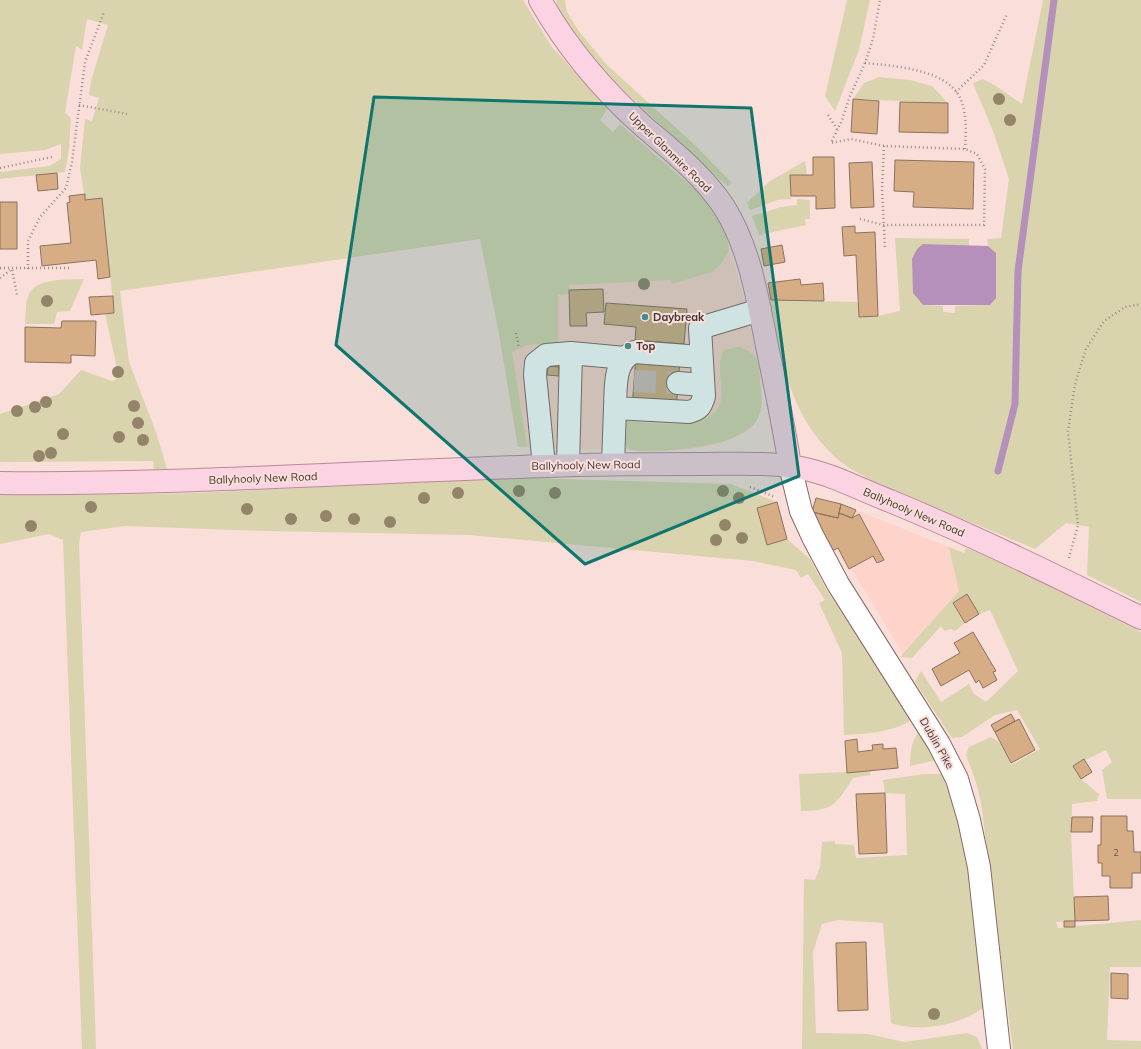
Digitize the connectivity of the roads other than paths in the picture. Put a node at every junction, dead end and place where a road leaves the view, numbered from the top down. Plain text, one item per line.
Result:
1 (540, 0) edge
2 (760, 310) junction
3 (571, 353) junction
4 (701, 357) junction
5 (624, 358) junction
6 (678, 383) tunnel mouth
7 (703, 385) junction
8 (615, 408) junction
9 (613, 464) junction
10 (568, 465) junction
11 (544, 466) junction
12 (790, 466) junction
13 (0, 482) edge
14 (1141, 618) edge
15 (999, 1049) edge

1 - 2 main road, Upper Glanmire Road
2 - 4 street
2 - 12 main road, Upper Glanmire Road
3 - 5 street
3 - 10 street
3 - 11 street
4 - 5 street
4 - 7 street
5 - 8 street
6 - 7 street
7 - 8 street
8 - 9 street
9 - 10 main road, Ballyhooly New Road
9 - 12 main road, Ballyhooly New Road
10 - 11 main road, Ballyhooly New Road
11 - 13 main road, Ballyhooly New Road
12 - 14 main road, Ballyhooly New Road
12 - 15 street, Dublin Pike

